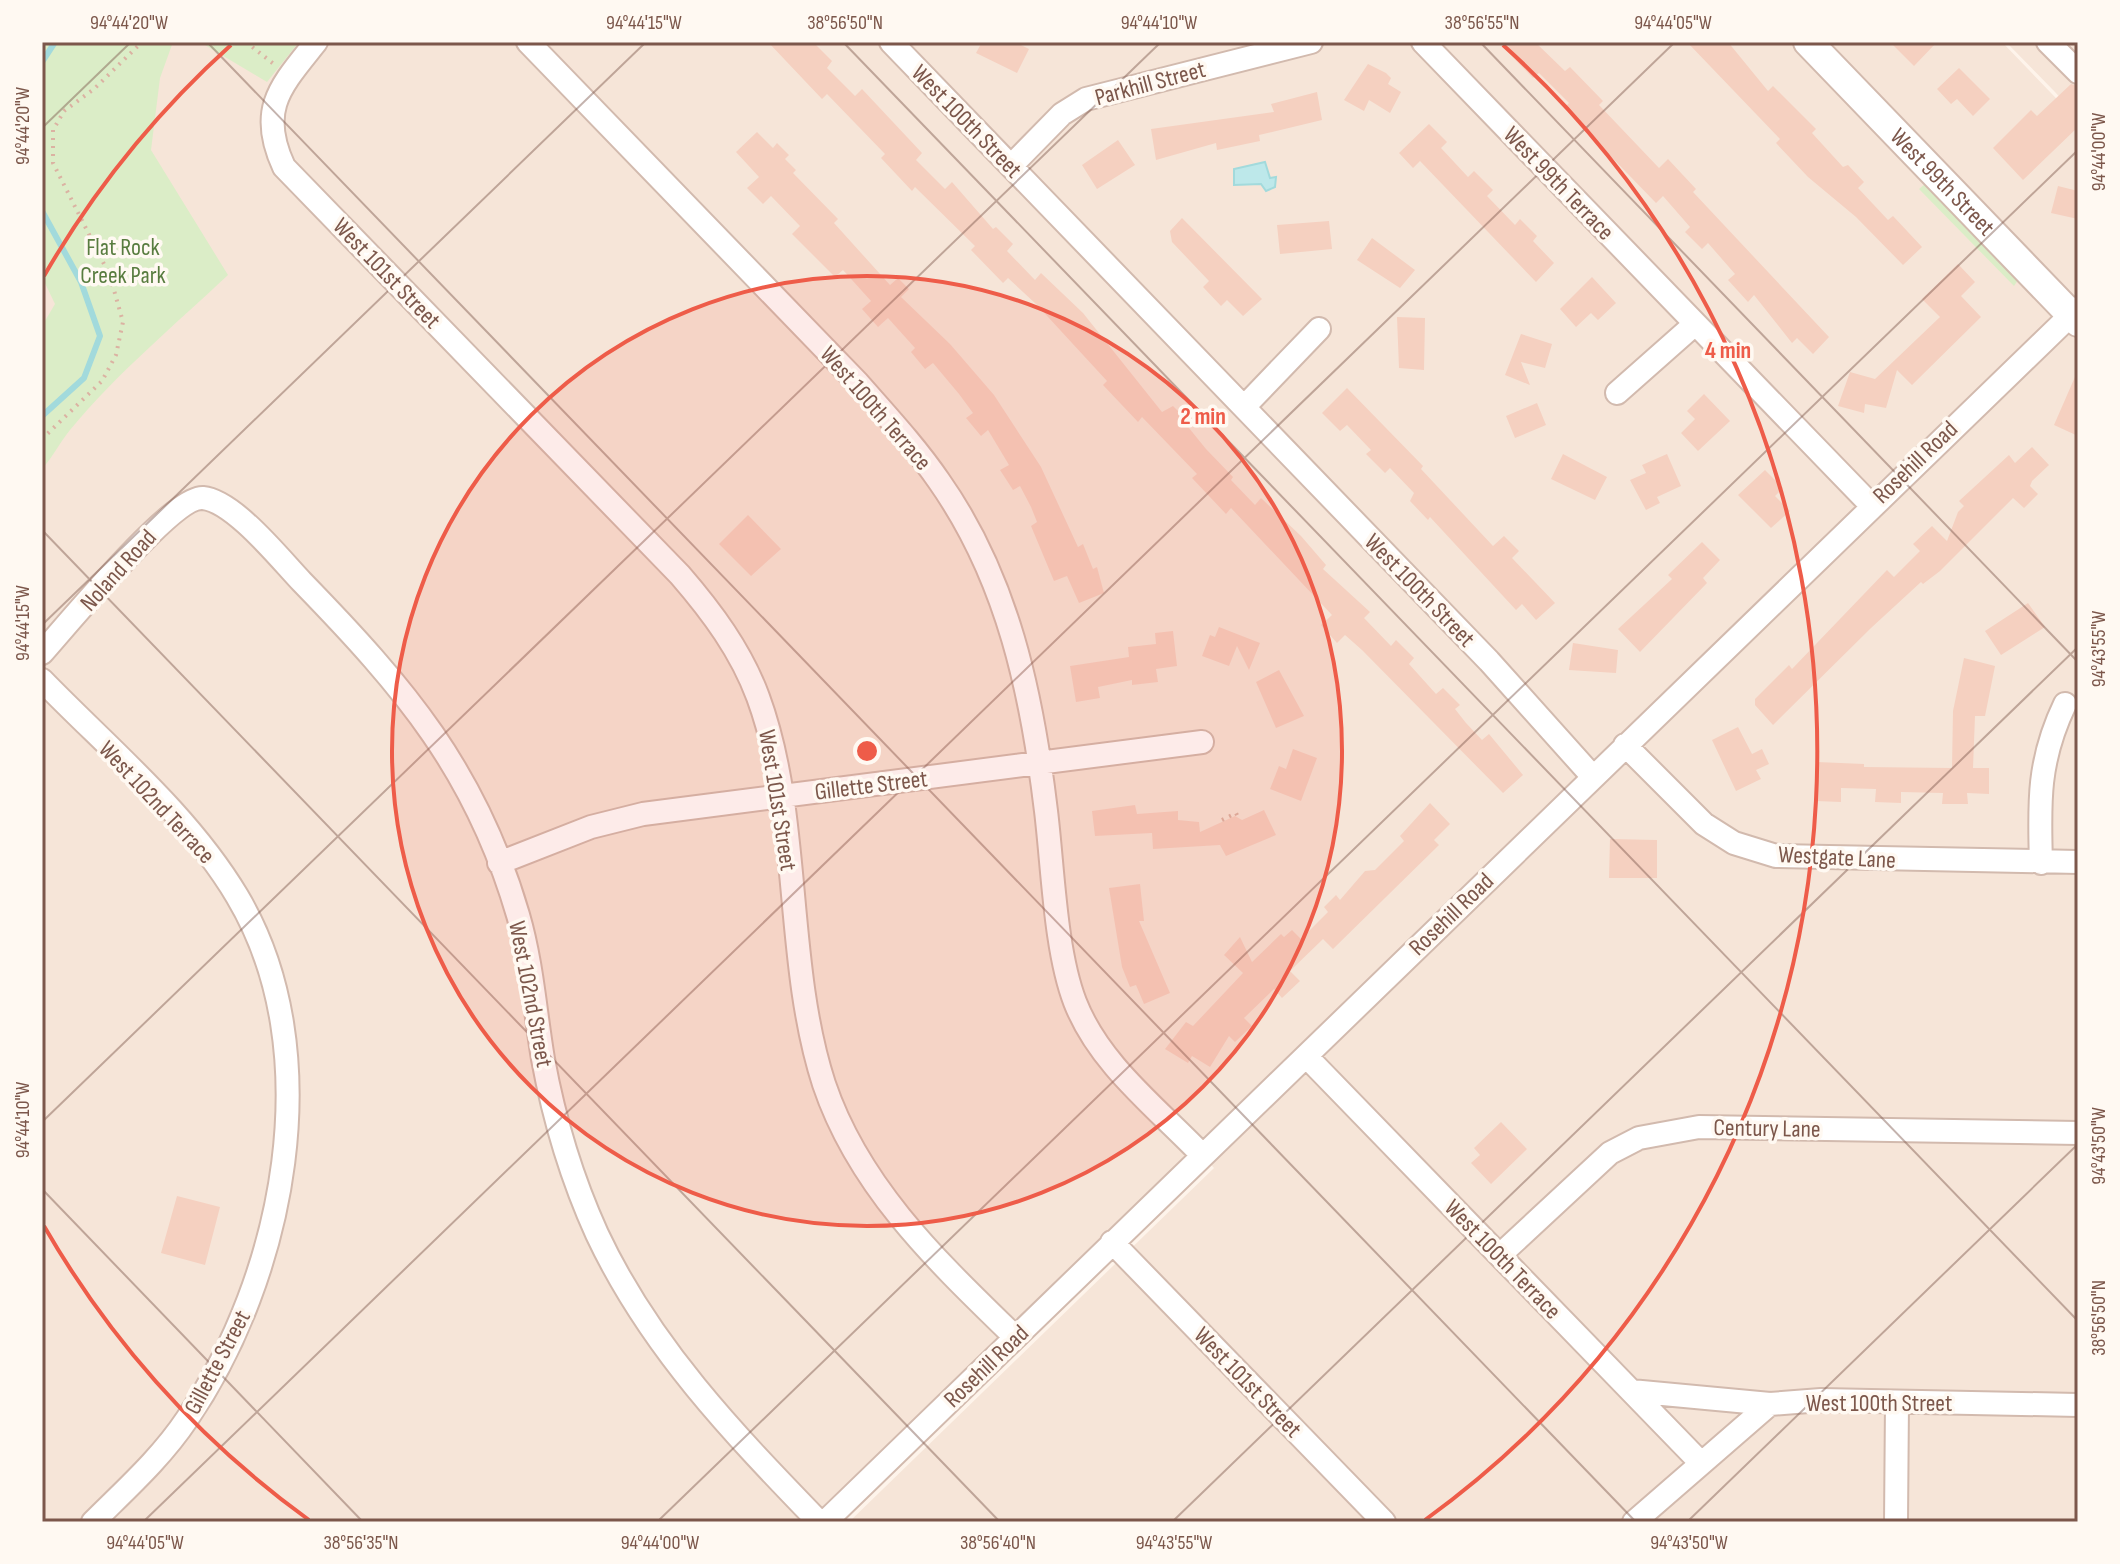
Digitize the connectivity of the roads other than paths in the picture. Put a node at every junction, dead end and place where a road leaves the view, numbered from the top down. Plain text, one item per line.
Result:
1 (316, 42) edge
2 (528, 42) edge
3 (891, 42) edge
4 (1311, 42) edge
5 (1423, 42) edge
6 (1808, 42) edge
7 (2048, 42) edge
8 (2078, 72) edge
9 (1011, 166) junction
10 (2076, 314) edge
11 (1695, 324) junction
12 (1319, 329) dead end
13 (1617, 393) dead end
14 (1244, 407) junction
15 (201, 498) joint
16 (1871, 505) junction
17 (42, 653) edge
18 (42, 680) edge
19 (2065, 704) dead end
20 (1202, 742) dead end
21 (1625, 745) junction
22 (1041, 765) junction
23 (1593, 777) junction
24 (780, 797) junction
25 (2078, 862) edge
26 (499, 863) junction
27 (2041, 863) junction
28 (1306, 1056) junction
29 (2078, 1133) edge
30 (1202, 1155) junction
31 (283, 1171) joint
32 (1112, 1242) junction
33 (1500, 1255) junction
34 (1015, 1337) junction
35 (1631, 1391) junction
36 (1897, 1402) junction
37 (1770, 1404) junction
38 (2078, 1405) edge
39 (1700, 1462) junction
40 (93, 1522) edge
41 (822, 1522) edge
42 (1384, 1522) edge
43 (1634, 1522) edge
44 (1896, 1522) edge

1 - 24 street, West 101st Street
2 - 22 street, West 100th Terrace
3 - 9 street, West 100th Street
4 - 9 street, Parkhill Street
5 - 11 street, West 99th Terrace
6 - 10 street, West 99th Street
7 - 8 street
9 - 14 street, West 100th Street
10 - 16 street, Rosehill Road
11 - 13 street
11 - 16 street, West 99th Terrace
12 - 14 street
14 - 23 street, West 100th Street
15 - 17 street, Noland Road
15 - 26 street, West 102nd Street
16 - 21 street, Rosehill Road
18 - 31 street, West 102nd Terrace
19 - 27 street
20 - 22 street, Gillette Street
21 - 23 street, Rosehill Road
21 - 27 street, Westgate Lane
22 - 24 street, Gillette Street
22 - 30 street, West 100th Terrace
23 - 28 street, Rosehill Road
24 - 26 street, Gillette Street
24 - 34 street, West 101st Street
25 - 27 street, Westgate Lane
26 - 41 street, West 102nd Street
28 - 30 street, Rosehill Road
28 - 33 street, West 100th Terrace
29 - 33 street, Century Lane
30 - 32 street, Rosehill Road
31 - 40 street, Gillette Street
32 - 34 street, Rosehill Road
32 - 42 street, West 101st Street
33 - 35 street, West 100th Terrace
34 - 41 street, Rosehill Road
35 - 37 street
35 - 39 street, West 100th Terrace
36 - 37 street, West 100th Street
36 - 38 street, West 100th Street
36 - 44 street
37 - 39 street, West 100th Street
39 - 43 street, West 100th Street

